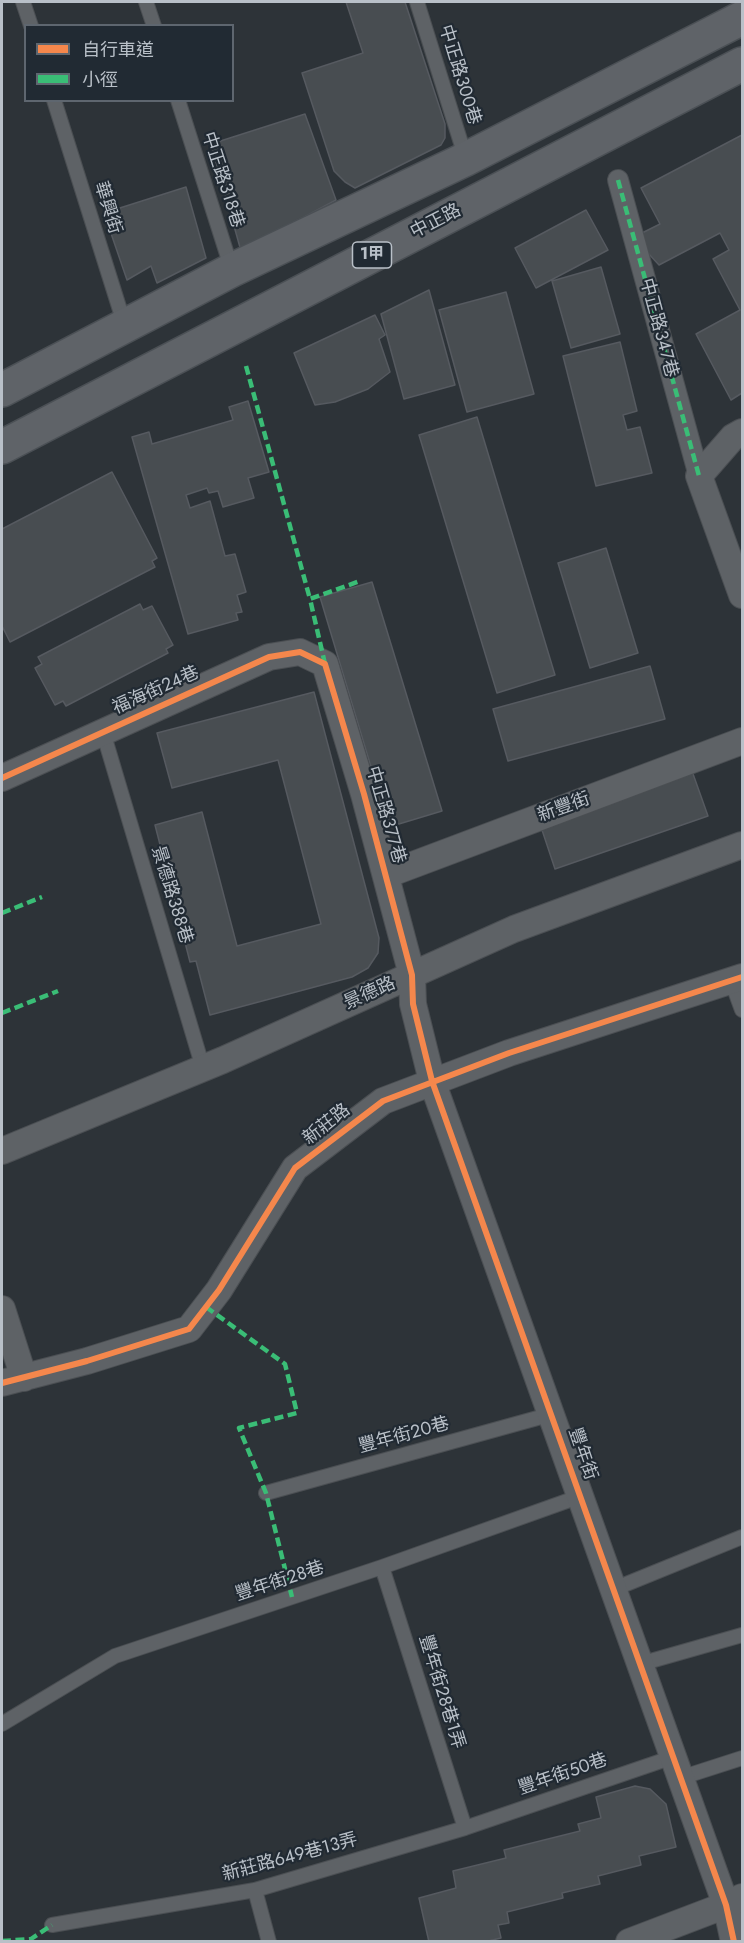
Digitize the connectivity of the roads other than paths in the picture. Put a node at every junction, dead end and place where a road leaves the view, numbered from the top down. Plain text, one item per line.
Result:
1 (23, 2) edge
2 (146, 2) edge
3 (417, 2) edge
4 (742, 18) edge
5 (30, 24) edge
6 (153, 24) edge
7 (742, 64) edge
8 (55, 102) edge
9 (179, 102) edge
10 (466, 159) junction
11 (618, 180) dead end
12 (232, 270) junction
13 (125, 326) junction
14 (3, 385) edge
15 (742, 432) edge
16 (2, 447) edge
17 (699, 476) junction
18 (742, 595) edge
19 (325, 664) joint
20 (103, 732) junction
21 (742, 741) edge
22 (2, 778) edge
23 (742, 844) edge
24 (386, 875) junction
25 (412, 975) junction
26 (737, 979) edge
27 (742, 1010) edge
28 (203, 1068) junction
29 (432, 1081) junction
30 (2, 1151) edge
31 (2, 1309) edge
32 (13, 1380) edge
33 (552, 1414) junction
34 (266, 1493) dead end
35 (581, 1496) junction
36 (742, 1537) edge
37 (382, 1567) junction
38 (614, 1589) junction
39 (742, 1635) edge
40 (640, 1664) junction
41 (2, 1724) edge
42 (742, 1758) edge
43 (677, 1767) junction
44 (465, 1828) junction
45 (255, 1890) junction
46 (734, 1901) edge
47 (52, 1925) dead end
48 (269, 1941) edge
49 (629, 1941) edge
50 (734, 1941) edge

1 - 5 lane
2 - 6 lane
3 - 10 lane, 中正路300巷
4 - 10 main road, 1甲
7 - 16 main road, 中正路 / 1甲
8 - 13 lane, 華興街
9 - 12 lane, 中正路318巷
10 - 12 main road, 1甲
11 - 17 street, 中正路347巷
12 - 13 main road, 1甲
13 - 14 main road, 1甲
15 - 17 street
17 - 18 street
19 - 20 street, 福海街24巷
19 - 24 street, 中正路377巷
20 - 22 street, 福海街24巷
20 - 28 lane, 景德路388巷
21 - 24 street, 新豐街
23 - 25 street, 景德路
24 - 25 street, 中正路377巷
25 - 28 street, 景德路
25 - 29 street, 豐年街
26 - 27 lane
26 - 29 street, 新莊路
28 - 30 street, 景德路
29 - 32 street, 新莊路
29 - 33 street, 豐年街
31 - 32 street
33 - 34 lane, 豐年街20巷
33 - 35 street, 豐年街
35 - 37 lane, 豐年街28巷
35 - 38 street, 豐年街
36 - 38 lane
37 - 41 lane, 豐年街28巷
37 - 44 lane, 豐年街28巷1弄
38 - 40 street, 豐年街
39 - 40 lane
40 - 43 street, 豐年街
42 - 43 lane, 豐年街50巷
43 - 44 lane, 豐年街50巷
43 - 46 street, 豐年街
44 - 45 lane, 新莊路649巷13弄
45 - 47 lane, 新莊路649巷13弄
45 - 48 lane
46 - 49 street
46 - 50 street, 豐年街

